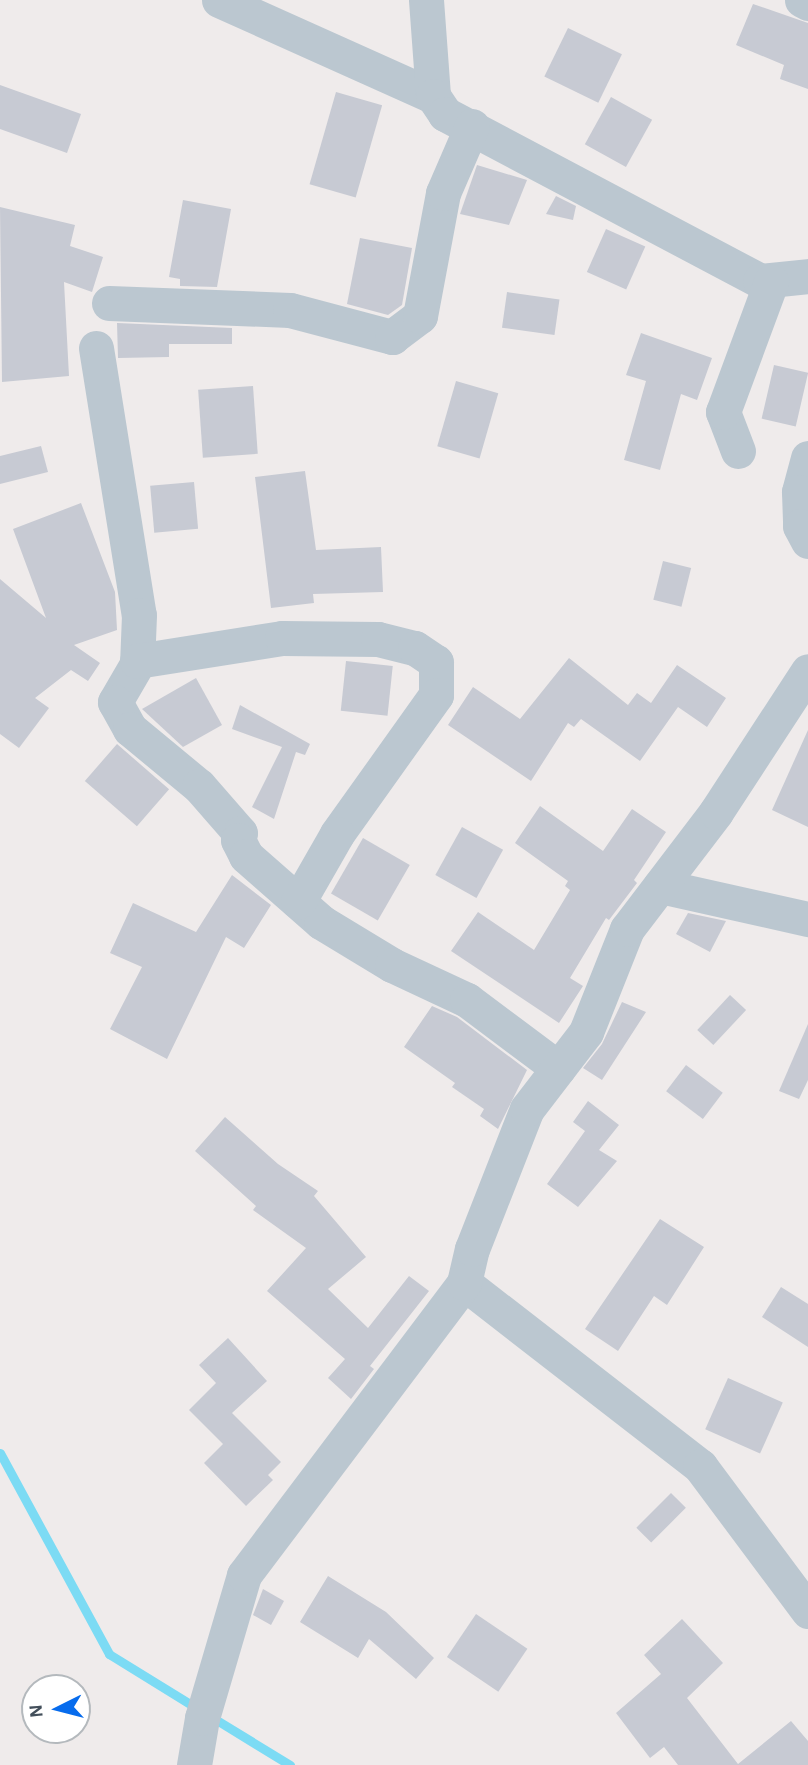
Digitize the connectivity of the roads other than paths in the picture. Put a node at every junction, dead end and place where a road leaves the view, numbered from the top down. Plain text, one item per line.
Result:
1 (219, 0) edge
2 (426, 0) edge
3 (802, 0) edge
4 (808, 3) edge
5 (433, 96) junction
6 (472, 126) junction
7 (808, 276) edge
8 (771, 282) junction
9 (109, 303) dead end
10 (96, 348) dead end
11 (738, 451) dead end
12 (808, 458) edge
13 (808, 541) edge
14 (137, 661) junction
15 (808, 671) edge
16 (660, 886) junction
17 (298, 902) junction
18 (808, 919) edge
19 (558, 1068) junction
20 (464, 1283) junction
21 (808, 1611) edge
22 (194, 1765) edge

1 - 5 street
2 - 5 street
3 - 4 street
5 - 6 street
6 - 8 street
6 - 9 street
7 - 8 street
8 - 11 street
10 - 14 street
12 - 13 street
14 - 17 street
14 - 17 street
15 - 16 street
16 - 18 street
16 - 19 street
17 - 19 street
19 - 20 street
20 - 21 street
20 - 22 street

